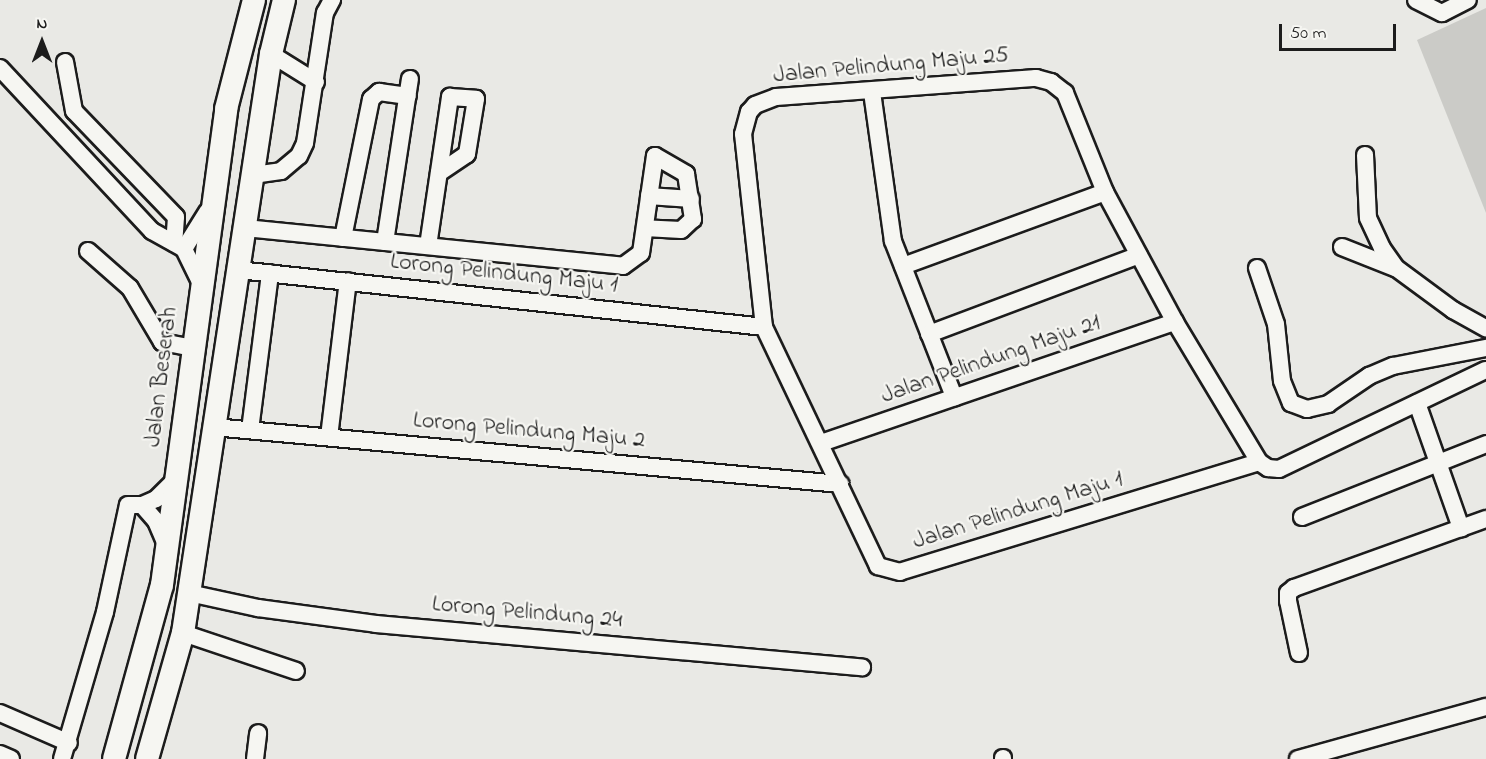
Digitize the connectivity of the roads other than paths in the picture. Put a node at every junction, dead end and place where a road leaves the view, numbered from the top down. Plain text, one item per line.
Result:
1 (254, 0) edge
2 (284, 0) edge
3 (332, 0) edge
4 (1416, 0) edge
5 (1468, 0) edge
6 (271, 54) junction
7 (65, 62) dead end
8 (0, 68) edge
9 (410, 79) dead end
10 (316, 82) junction
11 (872, 92) junction
12 (408, 96) junction
13 (1365, 155) dead end
14 (439, 173) dead end
15 (253, 175) junction
16 (215, 189) junction
17 (1105, 192) junction
18 (649, 196) junction
19 (691, 199) junction
20 (210, 225) junction
21 (244, 228) junction
22 (645, 228) junction
23 (343, 238) junction
24 (385, 242) junction
25 (179, 246) junction
26 (428, 246) junction
27 (1342, 247) dead end
28 (88, 251) dead end
29 (1139, 255) junction
30 (903, 266) junction
31 (1257, 268) dead end
32 (1396, 268) junction
33 (238, 270) junction
34 (270, 273) junction
35 (348, 281) junction
36 (202, 286) junction
37 (1175, 322) junction
38 (764, 327) junction
39 (1486, 328) edge
40 (930, 334) junction
41 (192, 348) junction
42 (1486, 348) edge
43 (1486, 370) edge
44 (954, 398) junction
45 (1417, 403) junction
46 (213, 427) junction
47 (249, 430) junction
48 (329, 437) junction
49 (822, 443) junction
50 (1486, 444) edge
51 (1259, 462) junction
52 (1440, 463) junction
53 (177, 478) junction
54 (840, 484) junction
55 (142, 506) junction
56 (1302, 517) dead end
57 (1486, 519) edge
58 (1461, 528) junction
59 (168, 548) junction
60 (189, 593) junction
61 (183, 633) junction
62 (1299, 653) dead end
63 (862, 667) dead end
64 (296, 671) dead end
65 (1486, 707) edge
66 (0, 713) edge
67 (258, 733) dead end
68 (69, 743) junction
69 (0, 754) edge
70 (11, 759) edge
71 (62, 759) edge
72 (114, 759) edge
73 (147, 759) edge
74 (255, 759) edge
75 (1298, 759) edge

1 - 16 highway, Jalan Beserah
2 - 6 highway
3 - 10 street
4 - 5 street
6 - 10 street
6 - 15 highway
7 - 25 street
8 - 25 street
9 - 12 street
10 - 15 street
11 - 17 street, Jalan Pelindung Maju 25
11 - 30 street
11 - 38 street, Jalan Pelindung Maju 25
12 - 23 street
12 - 24 street
13 - 32 street
14 - 26 street
15 - 21 highway
16 - 20 highway, Jalan Beserah
16 - 25 street
17 - 29 street
17 - 30 street
18 - 19 street
18 - 19 street
18 - 22 street
19 - 22 street
20 - 21 highway
20 - 36 highway, Jalan Beserah
21 - 23 street
21 - 33 highway
22 - 26 street
23 - 24 street
24 - 26 street
25 - 36 street
27 - 32 street
28 - 41 street
29 - 37 street
29 - 40 street
30 - 40 street
31 - 42 street
32 - 39 street
33 - 34 street, Lorong Pelindung Maju 1
33 - 46 highway
34 - 35 street, Lorong Pelindung Maju 1
34 - 47 street
35 - 38 street, Lorong Pelindung Maju 1
35 - 48 street
36 - 41 highway, Jalan Beserah
37 - 44 street, Jalan Pelindung Maju 21
37 - 51 street
38 - 49 street, Jalan Pelindung Maju 25
40 - 44 street
41 - 53 highway, Jalan Beserah
43 - 45 street
44 - 49 street, Jalan Pelindung Maju 21
45 - 51 street
45 - 52 street
46 - 47 street, Lorong Pelindung Maju 2
46 - 60 highway
47 - 48 street, Lorong Pelindung Maju 2
48 - 54 street, Lorong Pelindung Maju 2
49 - 54 street, Jalan Pelindung Maju 25
50 - 52 street
51 - 54 street, Jalan Pelindung Maju 1
52 - 56 street
52 - 58 street
53 - 55 street
53 - 59 highway, Jalan Beserah
55 - 59 street
55 - 68 street
57 - 58 street
58 - 62 street
59 - 72 highway, Jalan Beserah
60 - 61 highway
60 - 63 street, Lorong Pelindung 24
61 - 64 street
61 - 73 highway
65 - 75 street
66 - 68 street
67 - 74 street
68 - 71 street
69 - 70 street

